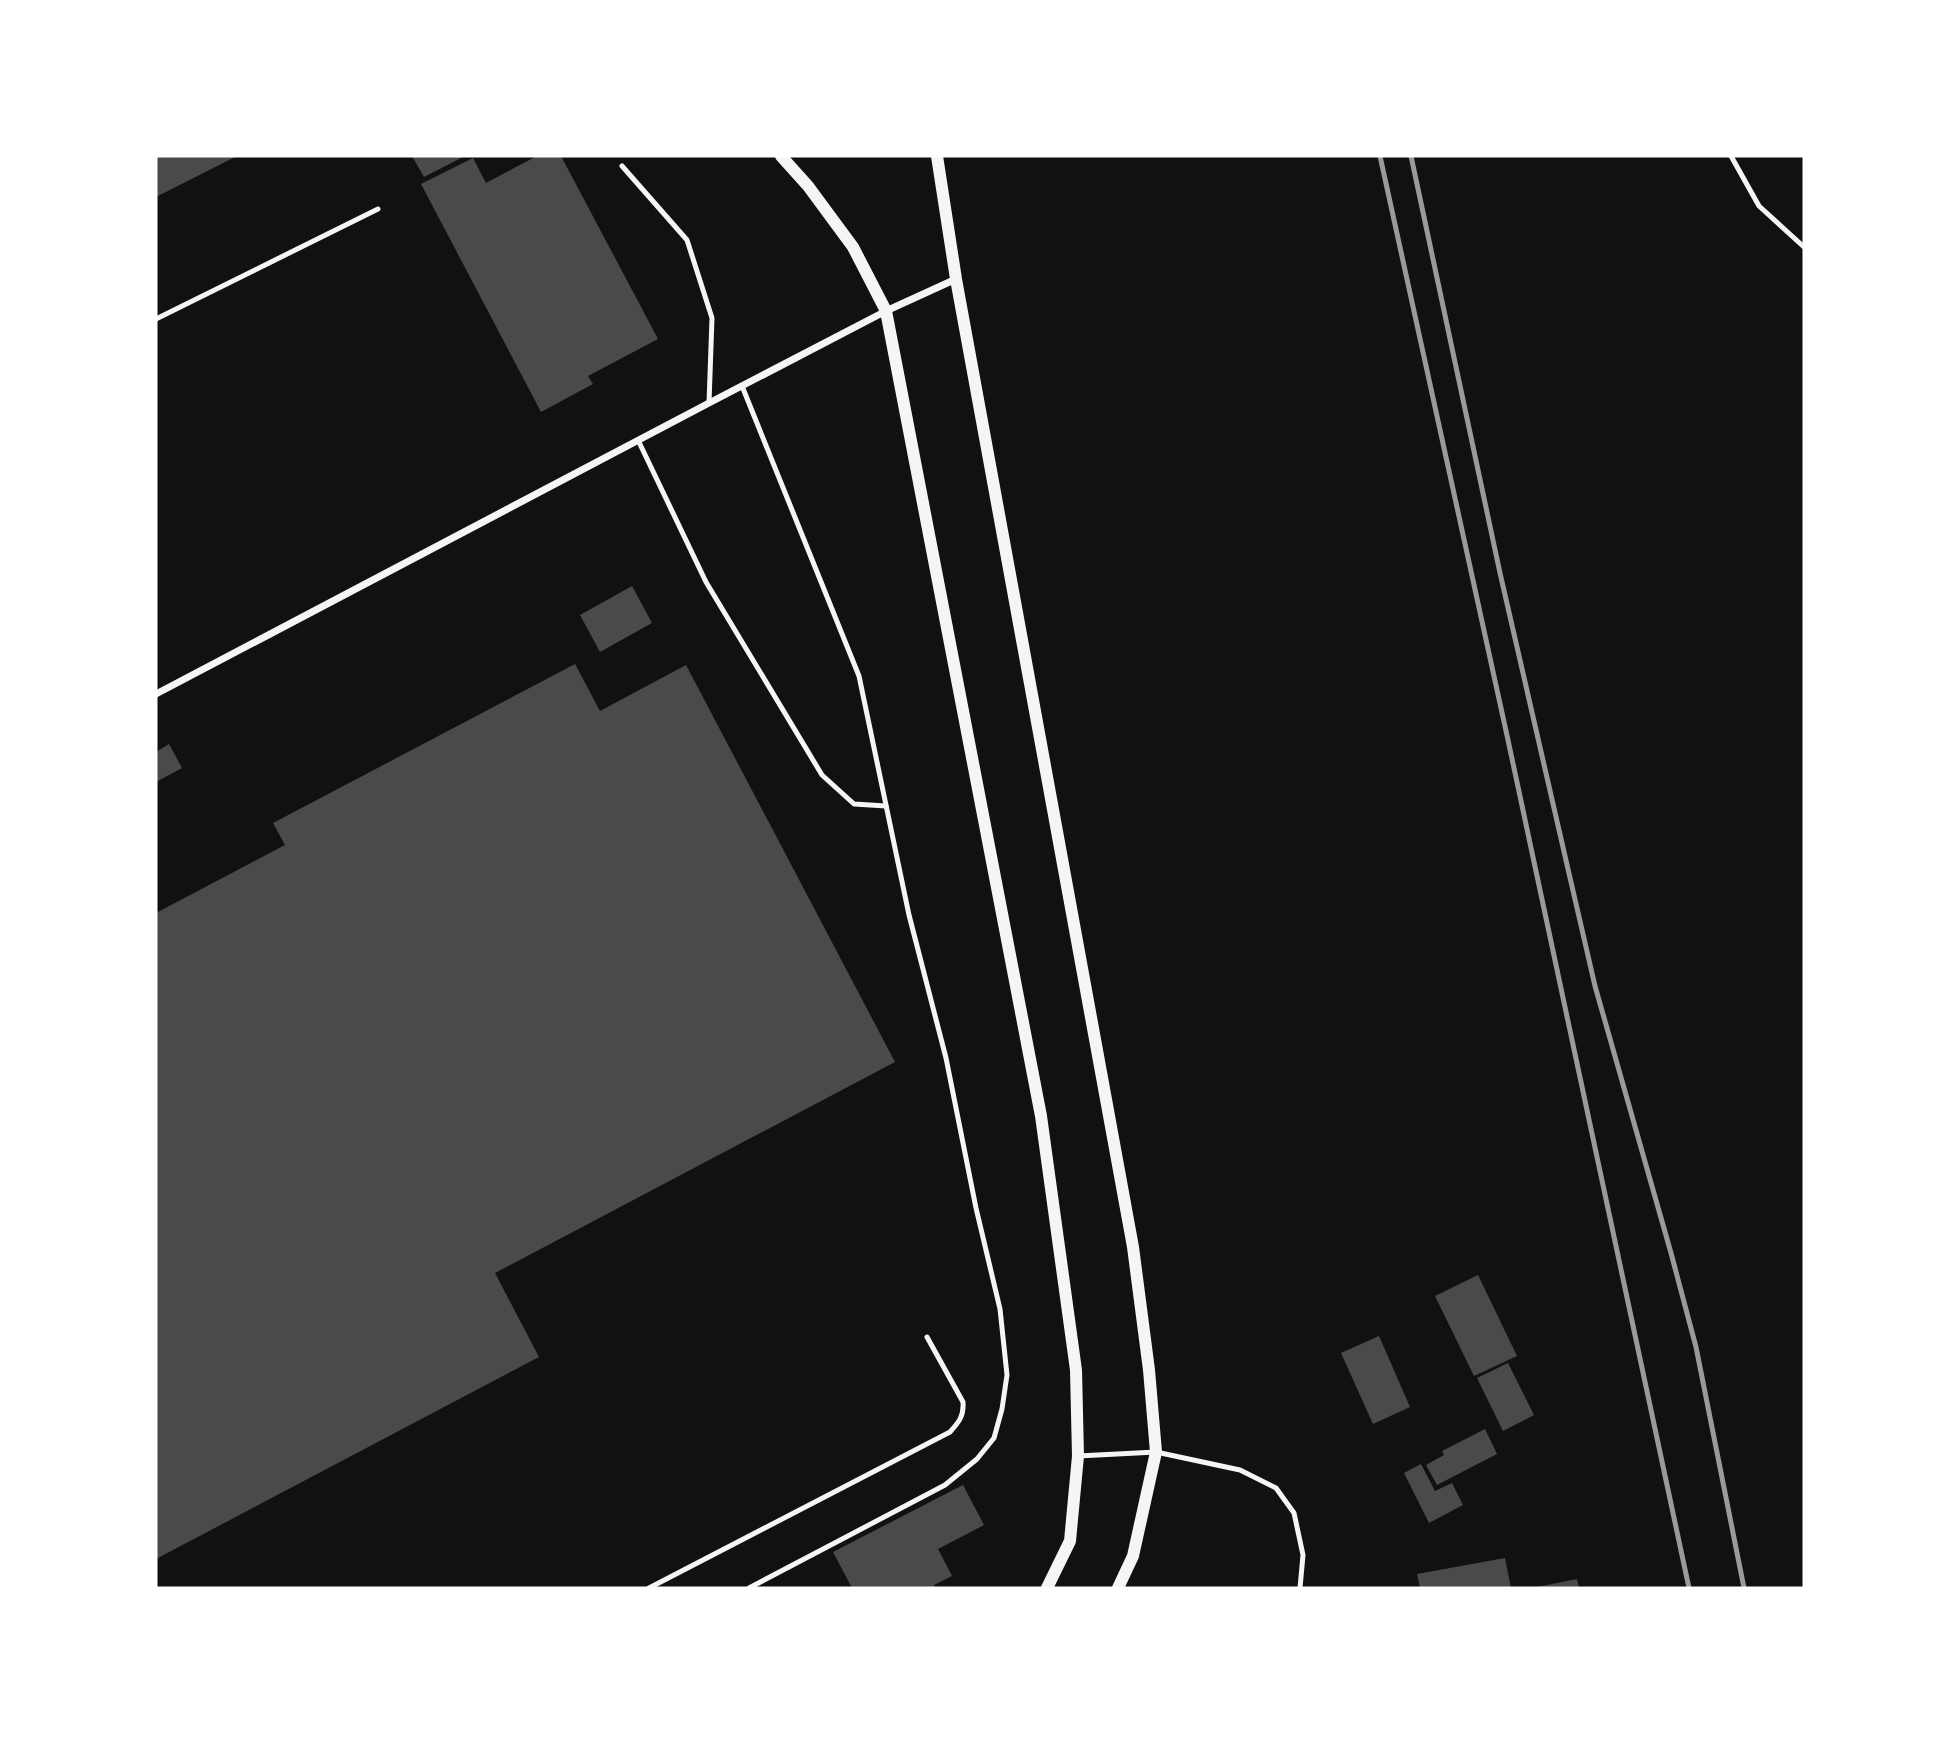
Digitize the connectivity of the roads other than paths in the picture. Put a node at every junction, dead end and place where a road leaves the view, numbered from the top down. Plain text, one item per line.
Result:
1 (781, 156) edge
2 (937, 156) edge
3 (1731, 156) edge
4 (622, 166) dead end
5 (378, 209) dead end
6 (1804, 247) edge
7 (956, 279) junction
8 (886, 311) junction
9 (156, 319) edge
10 (742, 386) junction
11 (709, 403) junction
12 (638, 440) junction
13 (156, 694) edge
14 (886, 806) junction
15 (928, 1337) dead end
16 (1156, 1452) junction
17 (1079, 1456) junction
18 (650, 1588) edge
19 (749, 1588) edge
20 (1047, 1588) edge
21 (1118, 1588) edge
22 (1300, 1588) edge

1 - 8 street
2 - 7 street
3 - 6 lane
4 - 11 lane
5 - 9 lane
7 - 8 street
7 - 16 street
8 - 10 street
8 - 17 street
10 - 11 street
10 - 14 lane
11 - 12 street
12 - 13 street
12 - 14 lane
14 - 19 lane
15 - 18 lane
16 - 17 lane
16 - 21 street
16 - 22 lane
17 - 20 street

